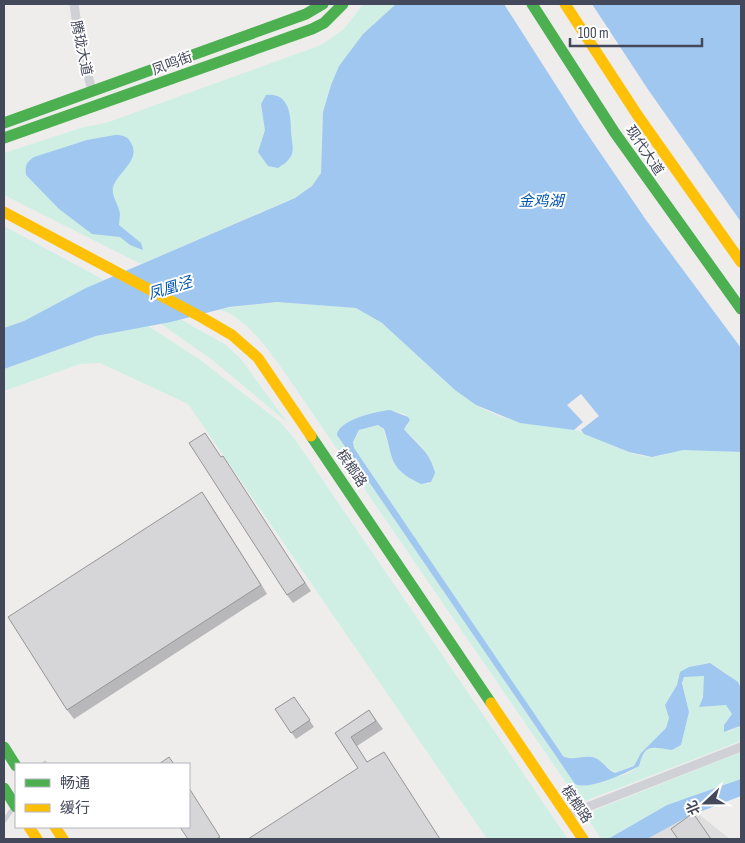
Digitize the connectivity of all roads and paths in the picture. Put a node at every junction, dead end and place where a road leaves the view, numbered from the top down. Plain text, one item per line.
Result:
1 (74, 4) edge
2 (323, 4) edge
3 (343, 4) edge
4 (532, 4) edge
5 (566, 4) edge
6 (92, 91) junction
7 (4, 123) edge
8 (4, 138) edge
9 (4, 212) edge
10 (741, 262) edge
11 (741, 309) edge
12 (4, 747) edge
13 (741, 747) edge
14 (15, 764) edge
15 (12, 800) edge
16 (566, 815) junction
17 (4, 821) edge
18 (30, 828) edge
19 (56, 828) edge
20 (37, 839) edge
21 (63, 839) edge
22 (583, 839) edge

1 - 6 street, 腾珑大道
2 - 6 main road, 凤鸣街
3 - 8 main road, 凤鸣街
4 - 11 main road, 现代大道
5 - 10 main road, 现代大道
6 - 7 main road, 凤鸣街
9 - 16 main road, 槟榔路
12 - 14 main road
13 - 16 street
15 - 17 lane
16 - 22 main road, 槟榔路
18 - 20 main road
19 - 21 main road

